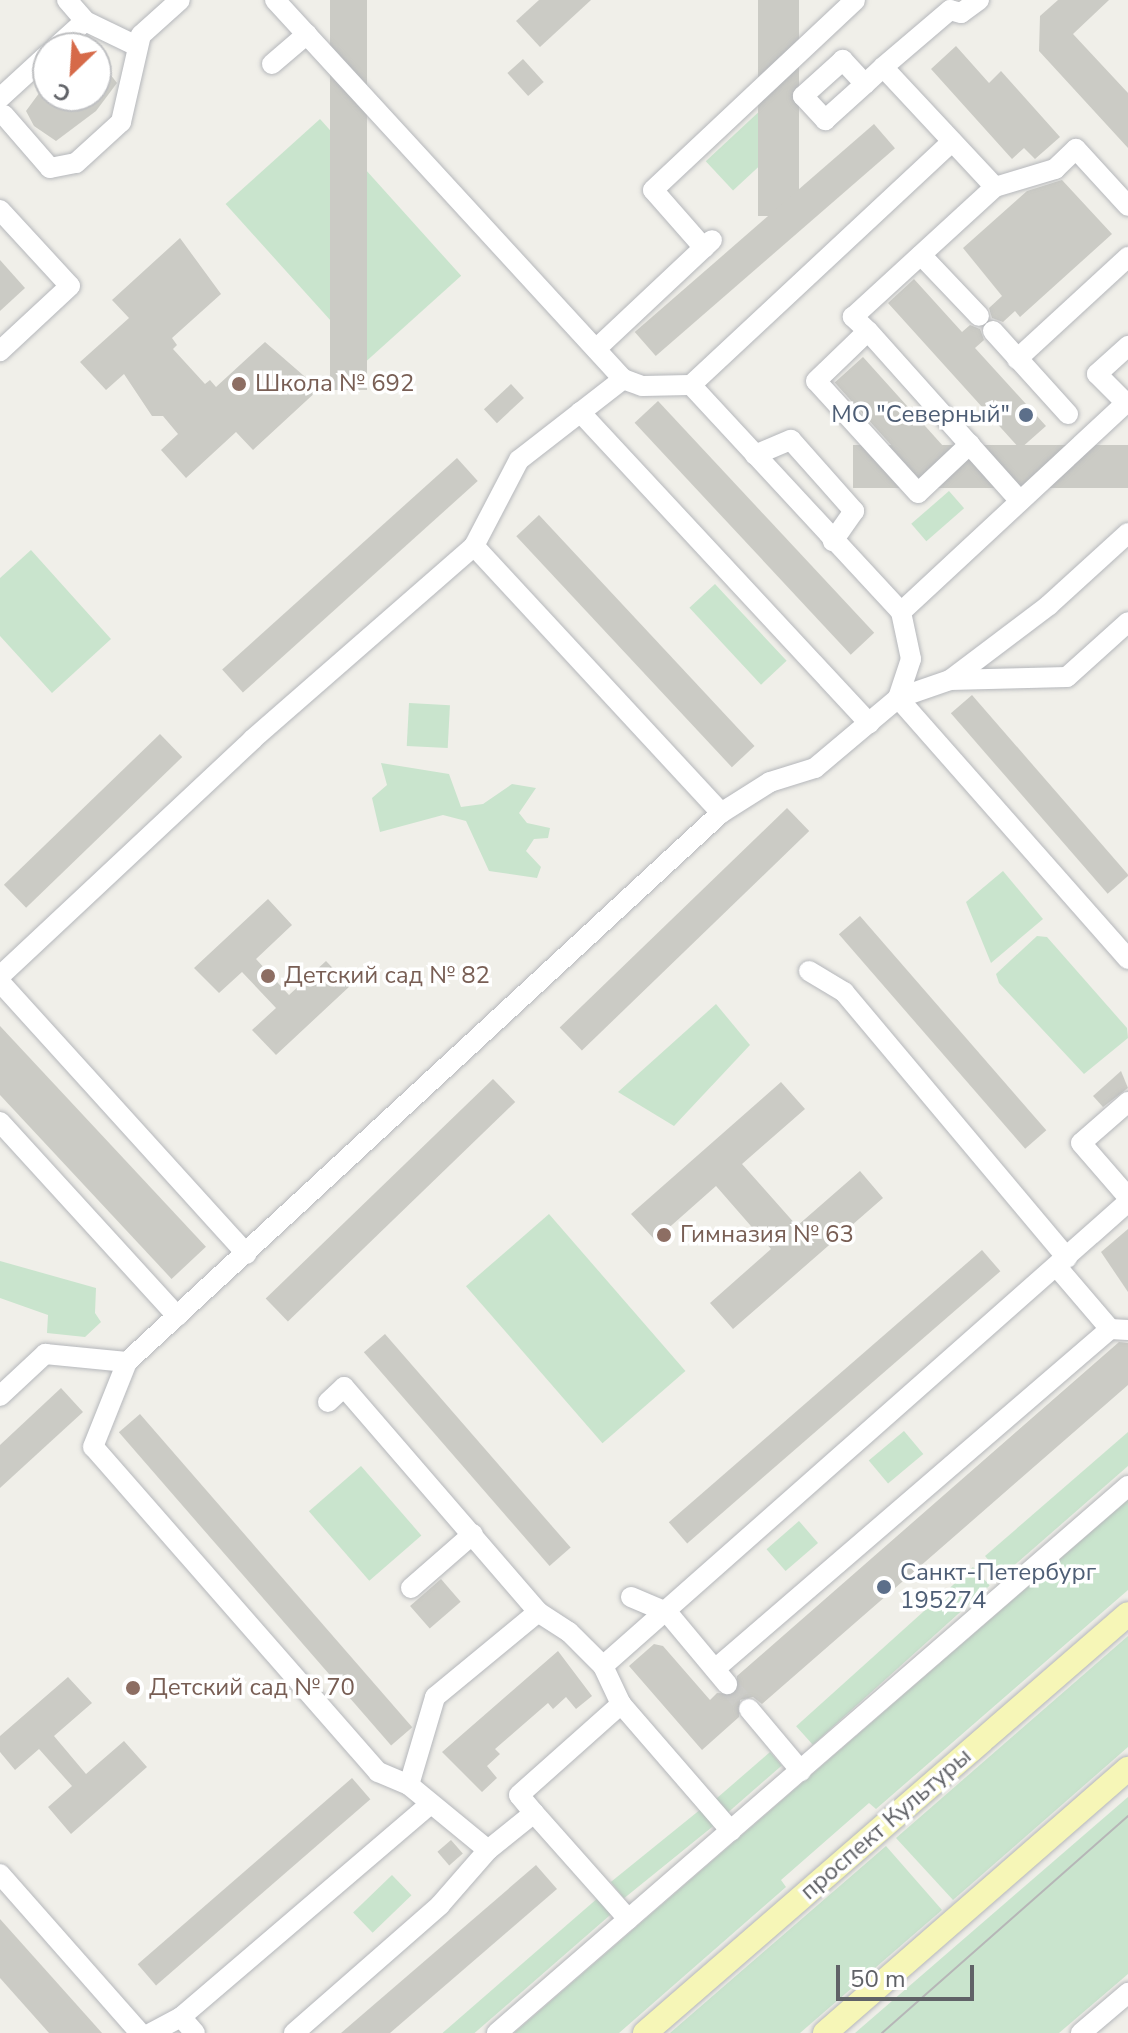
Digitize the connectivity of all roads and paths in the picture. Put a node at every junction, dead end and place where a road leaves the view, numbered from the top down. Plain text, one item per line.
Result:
1 (67, 0) edge
2 (180, 0) edge
3 (275, 0) edge
4 (855, 0) edge
5 (979, 0) edge
6 (945, 5) edge
7 (85, 21) junction
8 (73, 32) edge
9 (307, 34) junction
10 (137, 46) junction
11 (272, 64) dead end
12 (883, 67) junction
13 (32, 73) edge
14 (865, 84) dead end
15 (1, 111) edge
16 (952, 142) junction
17 (995, 187) junction
18 (1128, 206) edge
19 (0, 210) edge
20 (921, 255) junction
21 (1128, 257) edge
22 (868, 331) junction
23 (1128, 346) edge
24 (596, 349) junction
25 (0, 351) edge
26 (1017, 359) junction
27 (623, 379) junction
28 (691, 385) junction
29 (1127, 402) edge
30 (580, 412) junction
31 (1068, 414) dead end
32 (970, 444) junction
33 (755, 455) junction
34 (1020, 501) junction
35 (1128, 533) edge
36 (833, 541) junction
37 (474, 546) junction
38 (901, 612) junction
39 (1128, 622) edge
40 (950, 680) junction
41 (898, 698) junction
42 (869, 723) junction
43 (721, 813) junction
44 (1128, 959) edge
45 (809, 971) dead end
46 (0, 979) edge
47 (1128, 1102) edge
48 (0, 1122) edge
49 (1128, 1200) edge
50 (247, 1254) junction
51 (1062, 1262) junction
52 (177, 1316) junction
53 (1119, 1330) edge
54 (127, 1362) junction
55 (0, 1396) edge
56 (328, 1402) dead end
57 (1128, 1486) edge
58 (473, 1534) junction
59 (411, 1588) dead end
60 (631, 1597) dead end
61 (538, 1612) junction
62 (667, 1612) junction
63 (1128, 1614) edge
64 (603, 1666) junction
65 (621, 1704) junction
66 (749, 1709) tunnel mouth
67 (1128, 1769) edge
68 (801, 1771) junction
69 (409, 1785) junction
70 (428, 1806) junction
71 (534, 1813) junction
72 (731, 1831) junction
73 (488, 1850) junction
74 (0, 1874) edge
75 (628, 1919) junction
76 (1128, 1993) edge
77 (181, 2017) junction
78 (140, 2033) edge
79 (151, 2033) edge
80 (195, 2033) edge
81 (294, 2033) edge
82 (497, 2033) edge
83 (645, 2033) edge
84 (825, 2033) edge
85 (1081, 2033) edge

1 - 7 street
2 - 10 street
3 - 9 street
4 - 24 street
5 - 6 street
6 - 12 street
7 - 8 street
7 - 10 street
9 - 11 street
9 - 24 street
10 - 15 street
12 - 14 street
12 - 16 street
13 - 15 street
16 - 17 street
16 - 28 street
17 - 18 street
17 - 20 street
19 - 25 street
20 - 22 street
20 - 26 street
21 - 26 street
22 - 32 street
22 - 32 street
23 - 29 street
24 - 27 street
26 - 31 street
27 - 28 street
27 - 30 street
28 - 33 street
29 - 34 street
30 - 37 street
30 - 42 street
32 - 34 street
33 - 36 street
33 - 36 street
34 - 38 street
35 - 40 street
36 - 38 street
37 - 43 street
37 - 46 street
38 - 41 street
39 - 40 street
40 - 41 street
41 - 42 street
41 - 44 street
42 - 43 street
43 - 50 street
45 - 51 street
46 - 50 street
47 - 49 street
48 - 52 street
49 - 51 street
50 - 52 street
51 - 53 street
51 - 62 street
52 - 54 street
53 - 62 street
54 - 55 street
54 - 69 street
56 - 58 street
57 - 68 street
58 - 59 street
58 - 61 street
60 - 62 street
61 - 64 street
61 - 69 street
62 - 64 street
63 - 83 main road, проспект Культуры
64 - 65 street
65 - 71 street
65 - 72 street
66 - 68 street
67 - 84 main road
68 - 72 street
69 - 70 street
70 - 73 street
70 - 77 street
71 - 73 street
71 - 75 street
72 - 75 street
73 - 81 street
74 - 78 street
75 - 82 street
76 - 85 street
77 - 79 street
77 - 80 street

